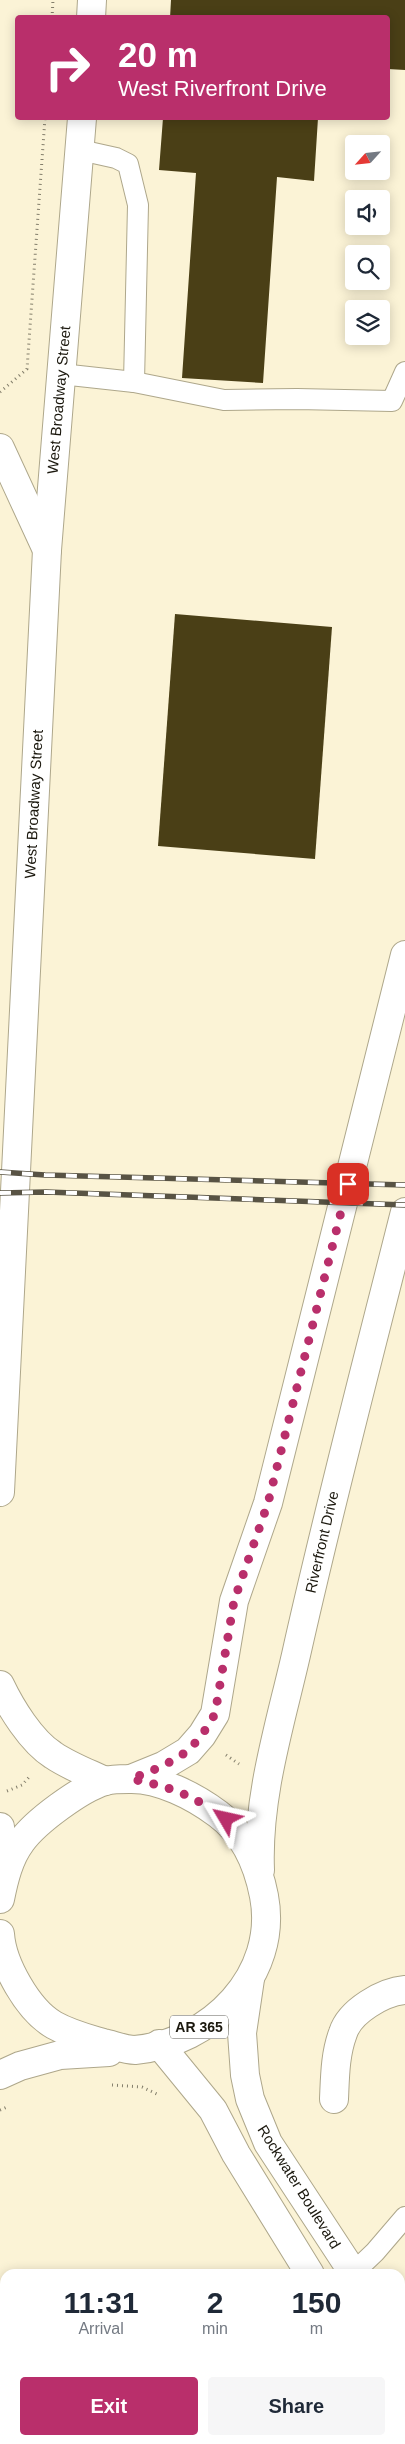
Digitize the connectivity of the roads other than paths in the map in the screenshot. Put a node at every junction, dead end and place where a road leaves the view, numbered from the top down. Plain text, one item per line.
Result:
1 (92, 0) edge
2 (91, 15) edge
3 (82, 120) edge
4 (80, 150) junction
5 (405, 372) edge
6 (61, 374) junction
7 (134, 382) junction
8 (0, 448) edge
9 (47, 550) junction
10 (405, 955) edge
11 (405, 1212) edge
12 (0, 1492) edge
13 (0, 1685) edge
14 (118, 1780) junction
15 (0, 1827) edge
16 (260, 1876) junction
17 (3, 1886) edge
18 (0, 1934) edge
19 (250, 1979) junction
20 (405, 1990) edge
21 (146, 2047) junction
22 (0, 2075) edge
23 (334, 2099) dead end
24 (405, 2217) edge
25 (307, 2269) edge
26 (351, 2269) edge
27 (358, 2269) edge

1 - 2 main road
3 - 4 main road, West Broadway Street
4 - 6 main road, West Broadway Street
4 - 7 lane
5 - 7 lane
6 - 7 lane
6 - 9 main road, West Broadway Street
8 - 9 main road
9 - 12 main road, West Broadway Street
10 - 14 main road
11 - 16 main road, Riverfront Drive
13 - 14 main road, AR 365
14 - 16 main road, AR 365
14 - 17 main road
15 - 17 main road
16 - 19 main road, AR 365
18 - 21 main road
19 - 21 main road, AR 365
19 - 26 main road, Rockwater Boulevard
20 - 23 main road
21 - 22 main road, AR 365
21 - 25 main road
24 - 27 lane

